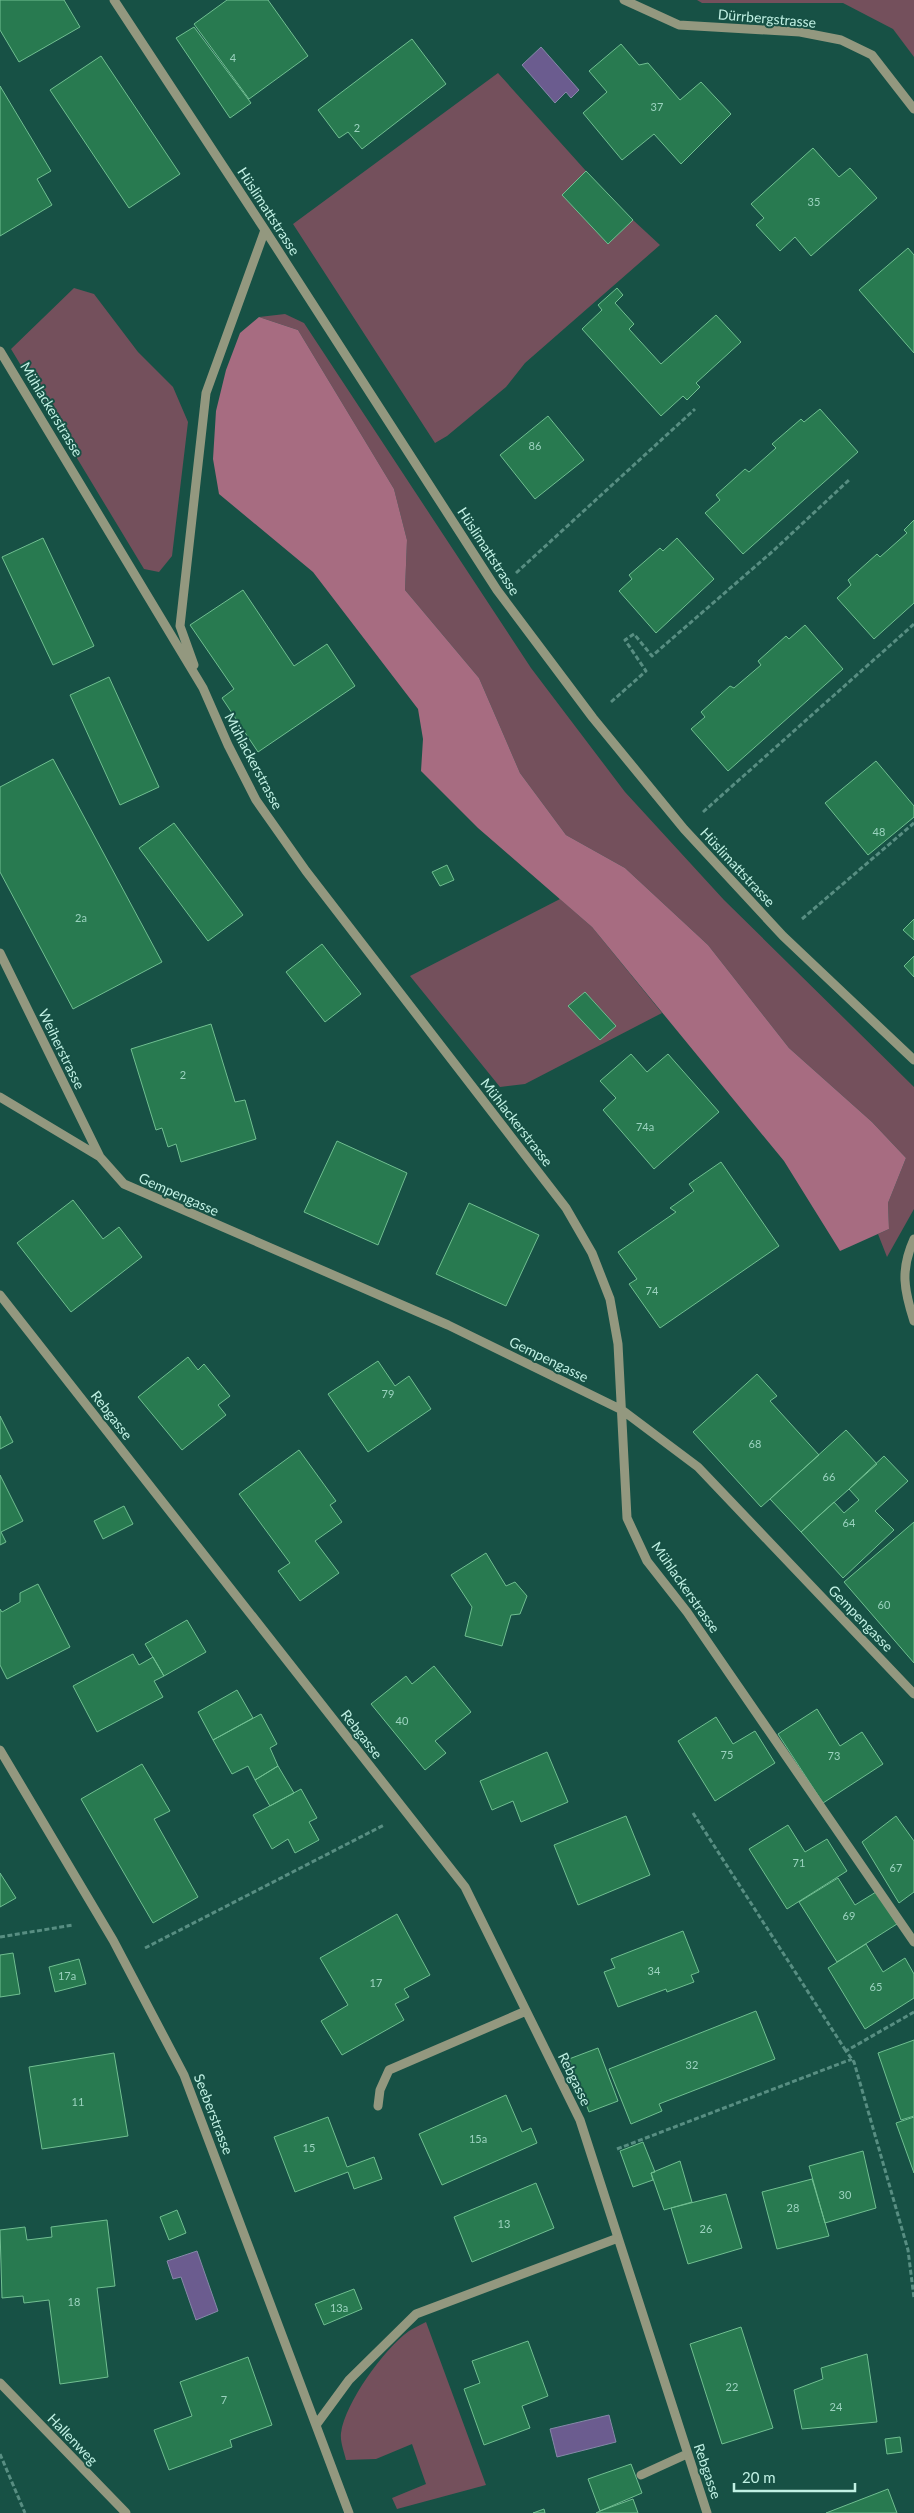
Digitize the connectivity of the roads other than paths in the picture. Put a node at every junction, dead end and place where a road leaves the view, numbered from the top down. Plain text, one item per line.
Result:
1 (114, 0) edge
2 (624, 0) edge
3 (914, 109) edge
4 (265, 230) junction
5 (0, 351) edge
6 (204, 688) junction
7 (0, 953) edge
8 (914, 1060) edge
9 (0, 1097) edge
10 (100, 1157) junction
11 (914, 1239) edge
12 (0, 1295) edge
13 (914, 1321) edge
14 (622, 1410) junction
15 (914, 1694) edge
16 (0, 1750) edge
17 (914, 1942) edge
18 (526, 2011) junction
19 (378, 2106) dead end
20 (618, 2238) junction
21 (0, 2383) edge
22 (316, 2425) junction
23 (687, 2454) junction
24 (641, 2475) dead end
25 (126, 2513) edge
26 (348, 2513) edge
27 (707, 2513) edge

1 - 4 street, Hüslimattstrasse
2 - 3 street, Dürrbergstrasse
4 - 6 street
4 - 8 street, Hüslimattstrasse
5 - 6 street, Mühlackerstrasse
6 - 14 street, Mühlackerstrasse
7 - 10 street, Weiherstrasse
9 - 10 street
10 - 14 street, Gempengasse
11 - 13 street
12 - 18 street, Rebgasse
14 - 15 street, Gempengasse
14 - 17 street, Mühlackerstrasse
16 - 22 street, Seeberstrasse
18 - 19 street
18 - 20 street, Rebgasse
20 - 22 street
20 - 23 street, Rebgasse
21 - 25 street, Hallenweg
22 - 26 street, Seeberstrasse
23 - 24 street
23 - 27 street, Rebgasse

